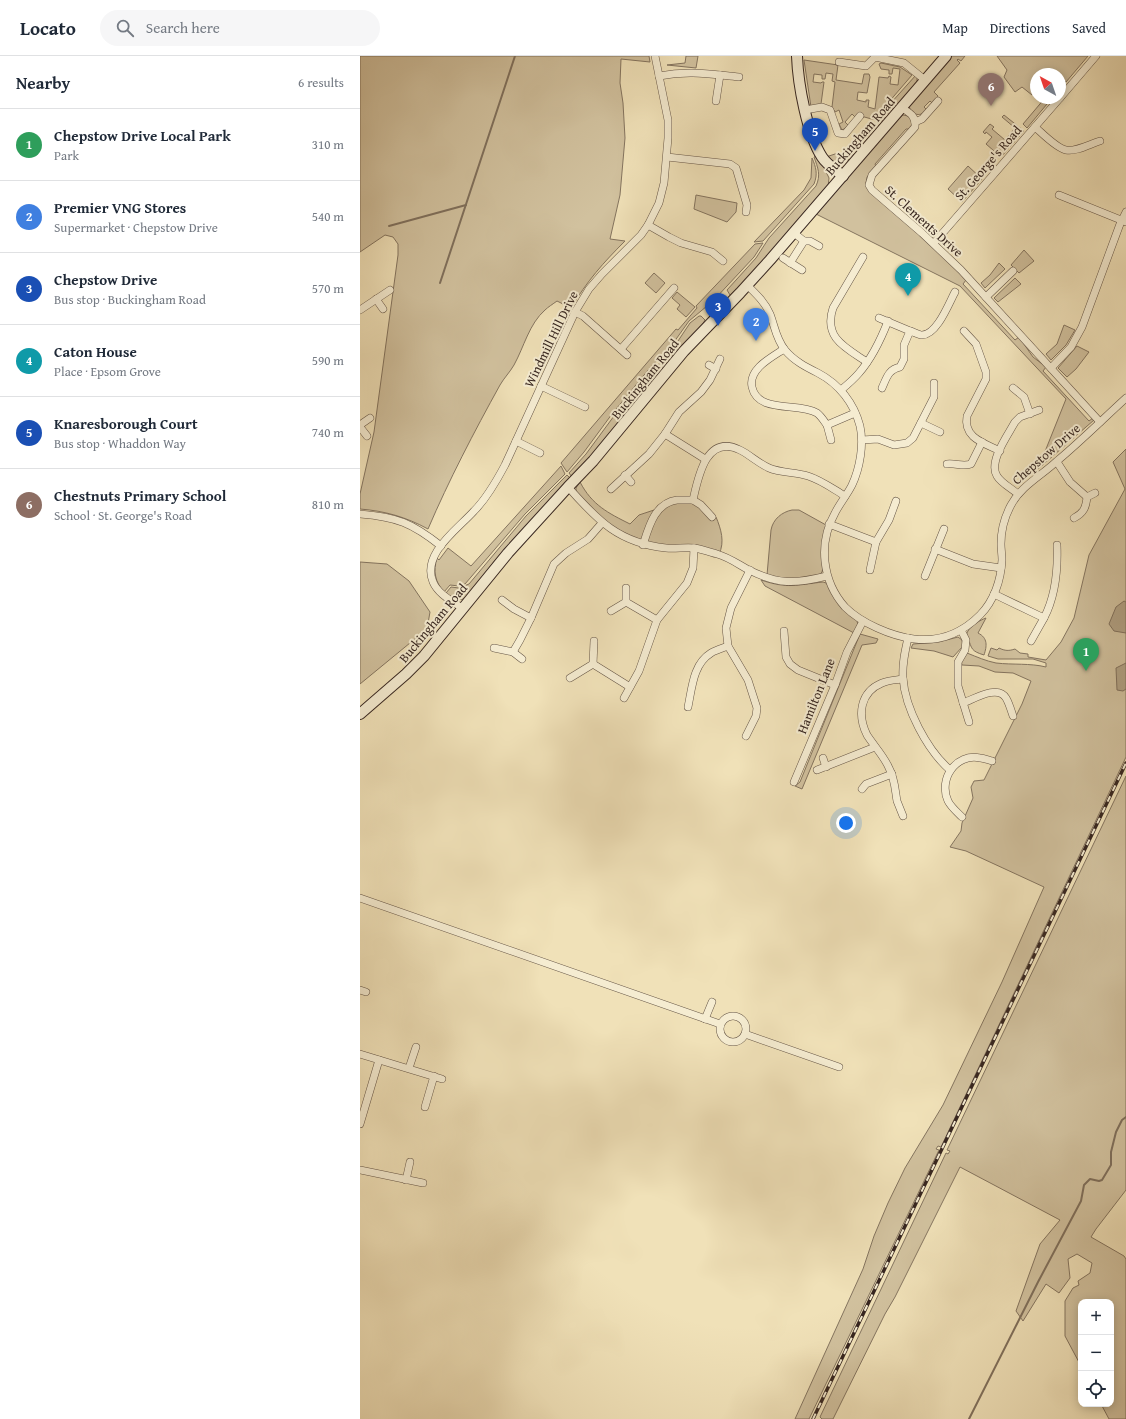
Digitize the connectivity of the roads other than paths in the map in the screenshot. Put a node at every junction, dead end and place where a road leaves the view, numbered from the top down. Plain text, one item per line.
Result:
1 (655, 56) edge
2 (797, 56) edge
3 (946, 56) edge
4 (1096, 56) edge
5 (839, 62) dead end
6 (720, 75) junction
7 (659, 76) junction
8 (739, 77) dead end
9 (925, 80) junction
10 (1066, 91) edge
11 (716, 101) dead end
12 (938, 101) dead end
13 (1055, 104) edge
14 (902, 108) junction
15 (805, 110) junction
16 (860, 116) dead end
17 (915, 122) junction
18 (1035, 127) junction
19 (1100, 141) dead end
20 (667, 157) junction
21 (843, 176) junction
22 (1059, 195) dead end
23 (746, 212) dead end
24 (1126, 212) edge
25 (1124, 221) edge
26 (648, 225) junction
27 (794, 233) junction
28 (804, 241) junction
29 (934, 243) junction
30 (819, 246) dead end
31 (723, 251) dead end
32 (863, 257) dead end
33 (783, 258) dead end
34 (790, 263) junction
35 (802, 270) dead end
36 (1013, 271) dead end
37 (744, 289) junction
38 (390, 290) dead end
39 (668, 291) dead end
40 (955, 292) dead end
41 (986, 297) junction
42 (376, 299) junction
43 (383, 309) dead end
44 (360, 310) edge
45 (576, 312) junction
46 (879, 318) dead end
47 (888, 321) junction
48 (910, 331) junction
49 (964, 331) dead end
50 (621, 349) junction
51 (784, 349) junction
52 (627, 355) dead end
53 (720, 359) dead end
54 (867, 362) junction
55 (709, 365) dead end
56 (1051, 368) junction
57 (716, 369) junction
58 (934, 383) dead end
59 (541, 386) junction
60 (881, 388) dead end
61 (1013, 388) dead end
62 (841, 390) junction
63 (1126, 398) edge
64 (586, 407) dead end
65 (1039, 410) dead end
66 (855, 413) junction
67 (1030, 414) junction
68 (370, 418) dead end
69 (921, 422) junction
70 (1100, 422) junction
71 (827, 425) junction
72 (360, 426) edge
73 (940, 432) dead end
74 (665, 434) junction
75 (366, 436) dead end
76 (831, 440) dead end
77 (862, 440) junction
78 (516, 442) junction
79 (982, 442) junction
80 (1000, 451) junction
81 (540, 453) dead end
82 (705, 459) junction
83 (1057, 462) junction
84 (947, 464) dead end
85 (625, 476) junction
86 (631, 482) dead end
87 (568, 488) junction
88 (611, 489) dead end
89 (1095, 493) dead end
90 (1018, 494) junction
91 (845, 496) junction
92 (1087, 496) junction
93 (693, 500) junction
94 (896, 501) dead end
95 (360, 514) edge
96 (712, 517) dead end
97 (1074, 518) dead end
98 (602, 523) junction
99 (830, 524) junction
100 (944, 529) dead end
101 (876, 542) junction
102 (644, 544) junction
103 (1057, 545) dead end
104 (441, 546) junction
105 (694, 548) junction
106 (936, 549) junction
107 (1001, 568) junction
108 (750, 570) junction
109 (870, 570) dead end
110 (827, 576) junction
111 (924, 576) dead end
112 (626, 588) dead end
113 (994, 594) junction
114 (502, 600) dead end
115 (626, 602) junction
116 (462, 608) junction
117 (610, 611) dead end
118 (531, 618) junction
119 (1044, 618) junction
120 (657, 620) junction
121 (863, 621) junction
122 (961, 630) junction
123 (784, 631) dead end
124 (908, 638) junction
125 (594, 641) dead end
126 (1031, 641) dead end
127 (728, 646) junction
128 (494, 648) dead end
129 (513, 652) junction
130 (522, 659) dead end
131 (593, 664) junction
132 (570, 678) dead end
133 (903, 679) junction
134 (835, 685) junction
135 (630, 687) junction
136 (624, 698) dead end
137 (963, 704) junction
138 (688, 707) dead end
139 (360, 714) edge
140 (1013, 716) dead end
141 (969, 722) dead end
142 (746, 736) dead end
143 (875, 747) junction
144 (823, 758) dead end
145 (992, 761) dead end
146 (826, 767) junction
147 (817, 770) dead end
148 (950, 770) junction
149 (892, 774) junction
150 (794, 782) dead end
151 (862, 789) dead end
152 (905, 796) dead end
153 (897, 800) junction
154 (903, 816) dead end
155 (962, 817) dead end
156 (360, 898) edge
157 (712, 1002) dead end
158 (705, 1019) junction
159 (720, 1024) junction
160 (745, 1034) junction
161 (416, 1047) dead end
162 (360, 1054) edge
163 (379, 1060) junction
164 (839, 1067) dead end
165 (409, 1068) junction
166 (434, 1076) junction
167 (442, 1079) dead end
168 (425, 1107) dead end
169 (362, 1113) edge
170 (360, 1124) edge
171 (410, 1162) dead end
172 (360, 1170) edge
173 (406, 1180) junction
174 (422, 1183) dead end

1 - 7 street, Windmill Hill Drive
2 - 15 main road
3 - 9 main road, Buckingham Road
4 - 10 street, St. George's Road
5 - 9 street
6 - 7 street
6 - 8 street
6 - 11 street
7 - 20 street, Windmill Hill Drive
9 - 14 main road, Buckingham Road
12 - 17 street, St. Clements Drive
13 - 18 street, St. George's Road
14 - 17 street
14 - 21 main road, Buckingham Road
15 - 16 street
15 - 21 main road
17 - 29 street, St. Clements Drive
18 - 19 street
18 - 29 street, St. George's Road
20 - 23 street
20 - 26 street, Windmill Hill Drive
21 - 27 main road, Buckingham Road
22 - 25 street
24 - 25 street
25 - 56 street
26 - 31 street
26 - 45 street, Windmill Hill Drive
27 - 28 street
27 - 37 main road, Buckingham Road
28 - 30 street
28 - 34 street
29 - 41 street, St. Clements Drive
32 - 54 street
33 - 34 street
34 - 35 street
36 - 41 street
37 - 51 street, Chepstow Drive
37 - 87 main road, Buckingham Road
38 - 42 street
39 - 50 street
40 - 48 street
41 - 56 street, St. Clements Drive
42 - 43 street
42 - 44 street
45 - 50 street
45 - 59 street, Windmill Hill Drive
46 - 47 street
47 - 48 street
47 - 54 street
48 - 60 street
49 - 79 street
50 - 52 street
51 - 62 street, Chepstow Drive
51 - 71 street
53 - 57 street
54 - 62 street
55 - 57 street
56 - 70 street, St. Clements Drive
57 - 74 street
58 - 69 street
59 - 64 street
59 - 78 street, Windmill Hill Drive
61 - 67 street
62 - 66 street, Chepstow Drive
63 - 70 street, Chepstow Drive
65 - 67 street
66 - 71 street
66 - 77 street, Chepstow Drive
67 - 80 street
68 - 72 street
69 - 73 street
69 - 77 street
70 - 83 street, Chepstow Drive
71 - 76 street
72 - 75 street
74 - 82 street
74 - 85 street
77 - 91 street, Chepstow Drive
78 - 81 street
78 - 104 street, Windmill Hill Drive
79 - 80 street
79 - 84 street
80 - 90 street
82 - 91 street
82 - 93 street
83 - 90 street, Chepstow Drive
83 - 92 street
85 - 86 street
85 - 88 street
87 - 98 street
87 - 116 main road, Buckingham Road
89 - 92 street
90 - 107 street, Chepstow Drive
91 - 99 street, Chepstow Drive
92 - 97 street
93 - 96 street
93 - 102 street
94 - 101 street
95 - 104 street
98 - 102 street
98 - 118 street
99 - 101 street
99 - 110 street, Chepstow Drive
100 - 106 street
101 - 109 street
102 - 105 street
103 - 119 street
104 - 116 street, Windmill Hill Drive
105 - 108 street
105 - 120 street
106 - 107 street
106 - 111 street
107 - 113 street, Chepstow Drive
108 - 110 street
108 - 127 street
110 - 121 street, Chepstow Drive
112 - 115 street
113 - 119 street
113 - 122 street, Chepstow Drive
114 - 118 street
115 - 117 street
115 - 120 street
116 - 139 main road, Buckingham Road
118 - 129 street
119 - 126 street
120 - 135 street
121 - 124 street, Chepstow Drive
121 - 134 street, Hamilton Lane
122 - 124 street, Chepstow Drive
122 - 137 street
123 - 134 street
124 - 133 street
125 - 131 street
127 - 138 street
127 - 142 street
128 - 129 street
129 - 130 street
131 - 132 street
131 - 135 street
133 - 143 street
133 - 148 street
134 - 150 street, Hamilton Lane
135 - 136 street
137 - 140 street
137 - 141 street
143 - 146 street
143 - 149 street
144 - 146 street
145 - 148 street
146 - 147 street
148 - 155 street
149 - 151 street
149 - 153 street
152 - 153 street
153 - 154 street
156 - 158 street
157 - 158 street
158 - 159 street
159 - 160 street
159 - 160 street
160 - 164 street
161 - 165 street
162 - 163 street
163 - 165 street
163 - 169 street
165 - 166 street
166 - 167 street
166 - 168 street
169 - 170 street
171 - 173 street
172 - 173 street
173 - 174 street

